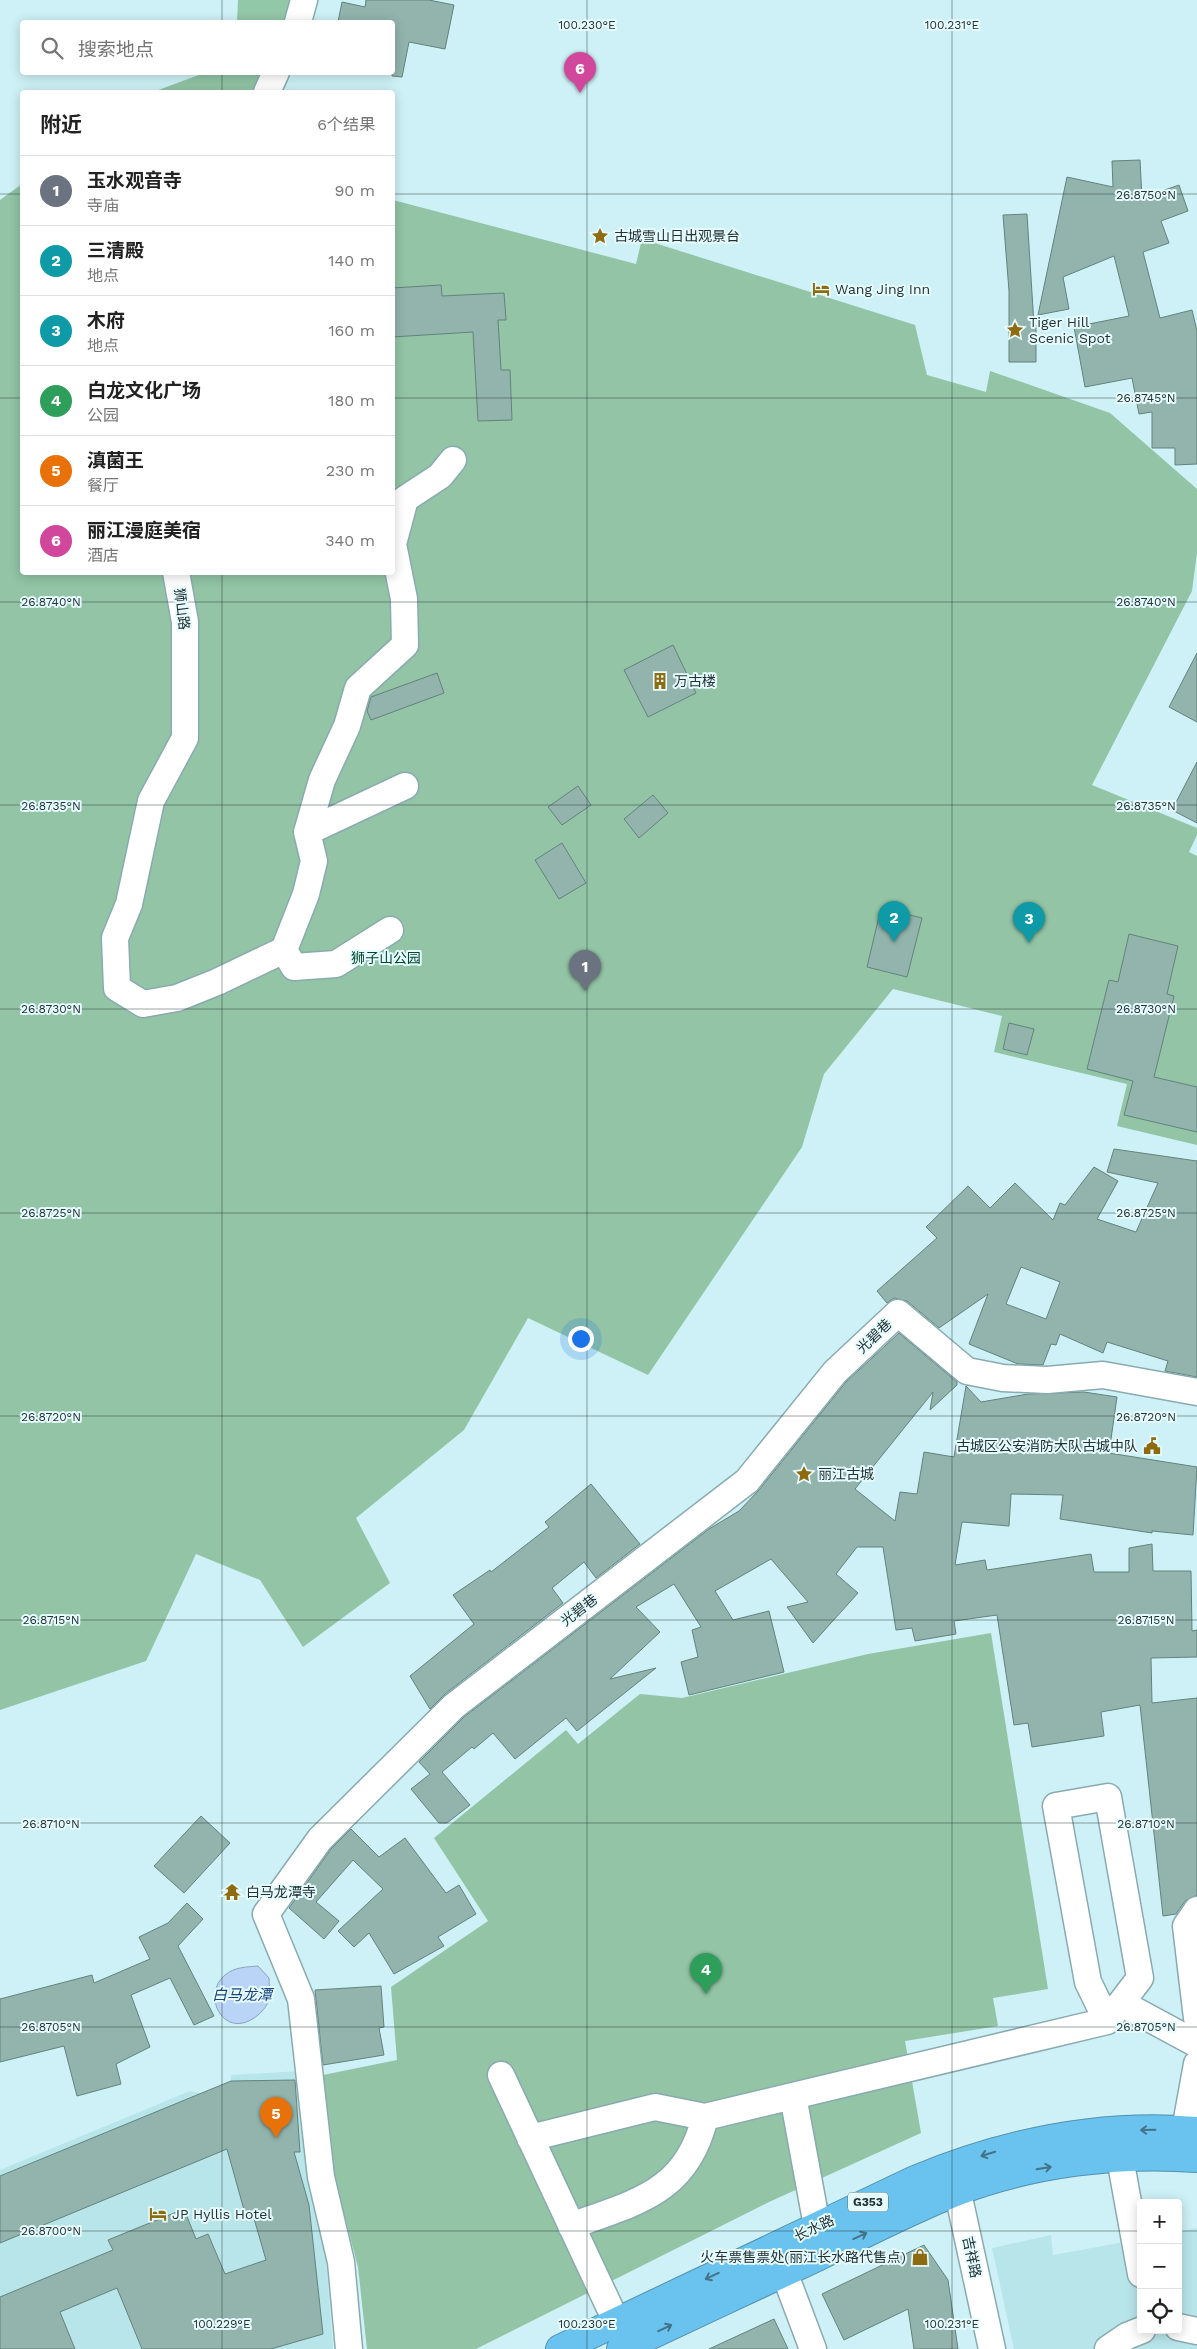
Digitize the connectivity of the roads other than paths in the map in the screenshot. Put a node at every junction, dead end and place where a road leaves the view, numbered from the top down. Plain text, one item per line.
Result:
1 (304, 0) edge
2 (299, 20) edge
3 (453, 460) dead end
4 (395, 537) edge
5 (395, 554) edge
6 (177, 575) edge
7 (405, 786) dead end
8 (307, 832) junction
9 (390, 930) dead end
10 (284, 950) junction
11 (1197, 1392) edge
12 (1197, 1910) edge
13 (1114, 2012) junction
14 (1197, 2018) edge
15 (1197, 2044) edge
16 (1197, 2064) edge
17 (500, 2075) dead end
18 (794, 2096) junction
19 (705, 2117) junction
20 (1191, 2131) edge
21 (530, 2138) junction
22 (1120, 2158) junction
23 (1197, 2158) edge
24 (952, 2165) junction
25 (958, 2192) junction
26 (571, 2226) junction
27 (817, 2226) junction
28 (1137, 2252) edge
29 (784, 2272) junction
30 (616, 2321) junction
31 (1182, 2328) edge
32 (1197, 2331) edge
33 (1137, 2332) edge
34 (349, 2349) edge
35 (560, 2349) edge
36 (621, 2349) edge
37 (813, 2349) edge
38 (992, 2349) edge
39 (1108, 2349) edge

1 - 2 street
3 - 4 street
5 - 8 street
6 - 10 street, 狮山路
7 - 8 street
8 - 10 street
9 - 10 street
11 - 34 street, 光碧巷
12 - 14 street
13 - 13 street
13 - 15 street
13 - 18 street
16 - 20 street
17 - 21 street
18 - 19 street
18 - 27 street
19 - 21 street
19 - 26 street
20 -> 24 highway, 长水路 / G353
21 - 26 street
22 - 23 highway, 长水路 / G353
25 -> 22 highway, 长水路 / G353
22 - 28 street
24 - 25 street, 吉祥路
24 - 27 highway, 长水路 / G353
29 -> 25 highway, 长水路 / G353
25 - 38 street, 吉祥路
26 - 30 street
27 -> 30 highway, 长水路 / G353
36 -> 29 highway, 长水路 / G353
29 - 37 street
30 - 35 highway, 长水路 / G353
31 - 32 street
33 - 39 street

